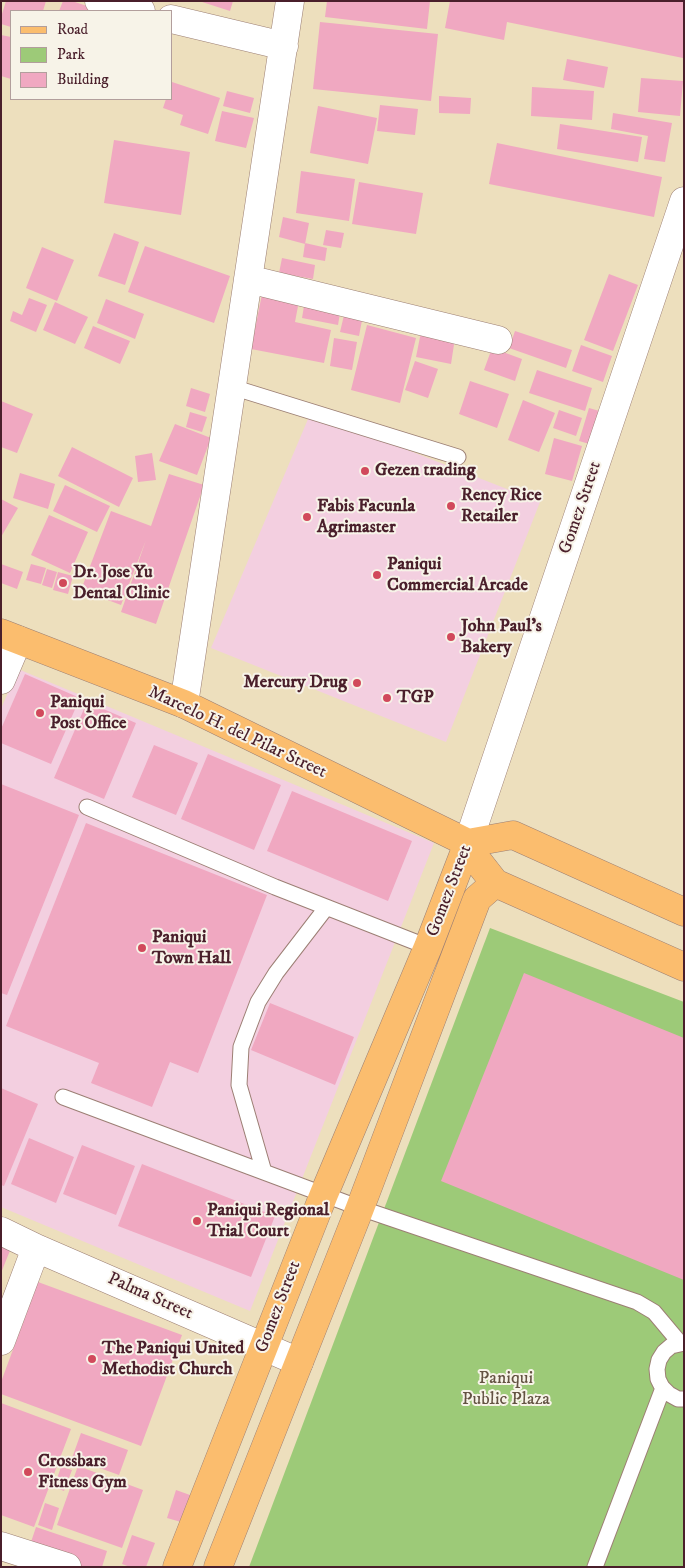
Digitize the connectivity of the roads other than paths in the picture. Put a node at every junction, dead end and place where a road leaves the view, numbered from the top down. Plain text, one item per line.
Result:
1 (100, 1) edge
2 (290, 1) edge
3 (137, 10) edge
4 (172, 19) edge
5 (284, 46) junction
6 (684, 201) edge
7 (248, 278) junction
8 (498, 340) dead end
9 (232, 387) junction
10 (458, 457) dead end
11 (10, 636) edge
12 (1, 680) edge
13 (184, 704) junction
14 (87, 807) dead end
15 (468, 843) junction
16 (495, 883) junction
17 (326, 908) junction
18 (684, 912) edge
19 (428, 947) junction
20 (684, 967) edge
21 (63, 1097) dead end
22 (264, 1172) junction
23 (324, 1194) junction
24 (360, 1208) junction
25 (1, 1231) edge
26 (36, 1248) junction
27 (1, 1341) edge
28 (682, 1343) edge
29 (264, 1347) junction
30 (299, 1362) junction
31 (663, 1388) junction
32 (684, 1399) edge
33 (1, 1546) edge
34 (67, 1567) edge
35 (177, 1567) edge
36 (218, 1567) edge
37 (594, 1567) edge

1 - 3 street
2 - 5 street
4 - 5 street
5 - 7 street
6 - 15 street, Gomez Street
7 - 8 street
7 - 9 street
9 - 10 lane
9 - 13 street
11 - 12 street
11 - 13 main road, Marcelo H. del Pilar Street
13 - 15 main road, Marcelo H. del Pilar Street
14 - 17 lane
15 - 16 main road
15 - 18 main road
15 - 19 main road, Gomez Street
16 - 20 main road
16 - 24 main road, Gomez Street
17 - 19 lane
17 - 22 lane
19 - 23 main road, Gomez Street
21 - 22 lane
22 - 23 lane
23 - 24 lane
23 - 29 main road, Gomez Street
24 - 28 lane
24 - 30 main road, Gomez Street
25 - 26 street, Palma Street
26 - 27 street
26 - 29 street, Palma Street
28 - 31 lane
29 - 30 street, Palma Street
29 - 35 main road, Gomez Street
30 - 36 main road, Gomez Street
31 - 32 lane
31 - 37 lane
33 - 34 street

